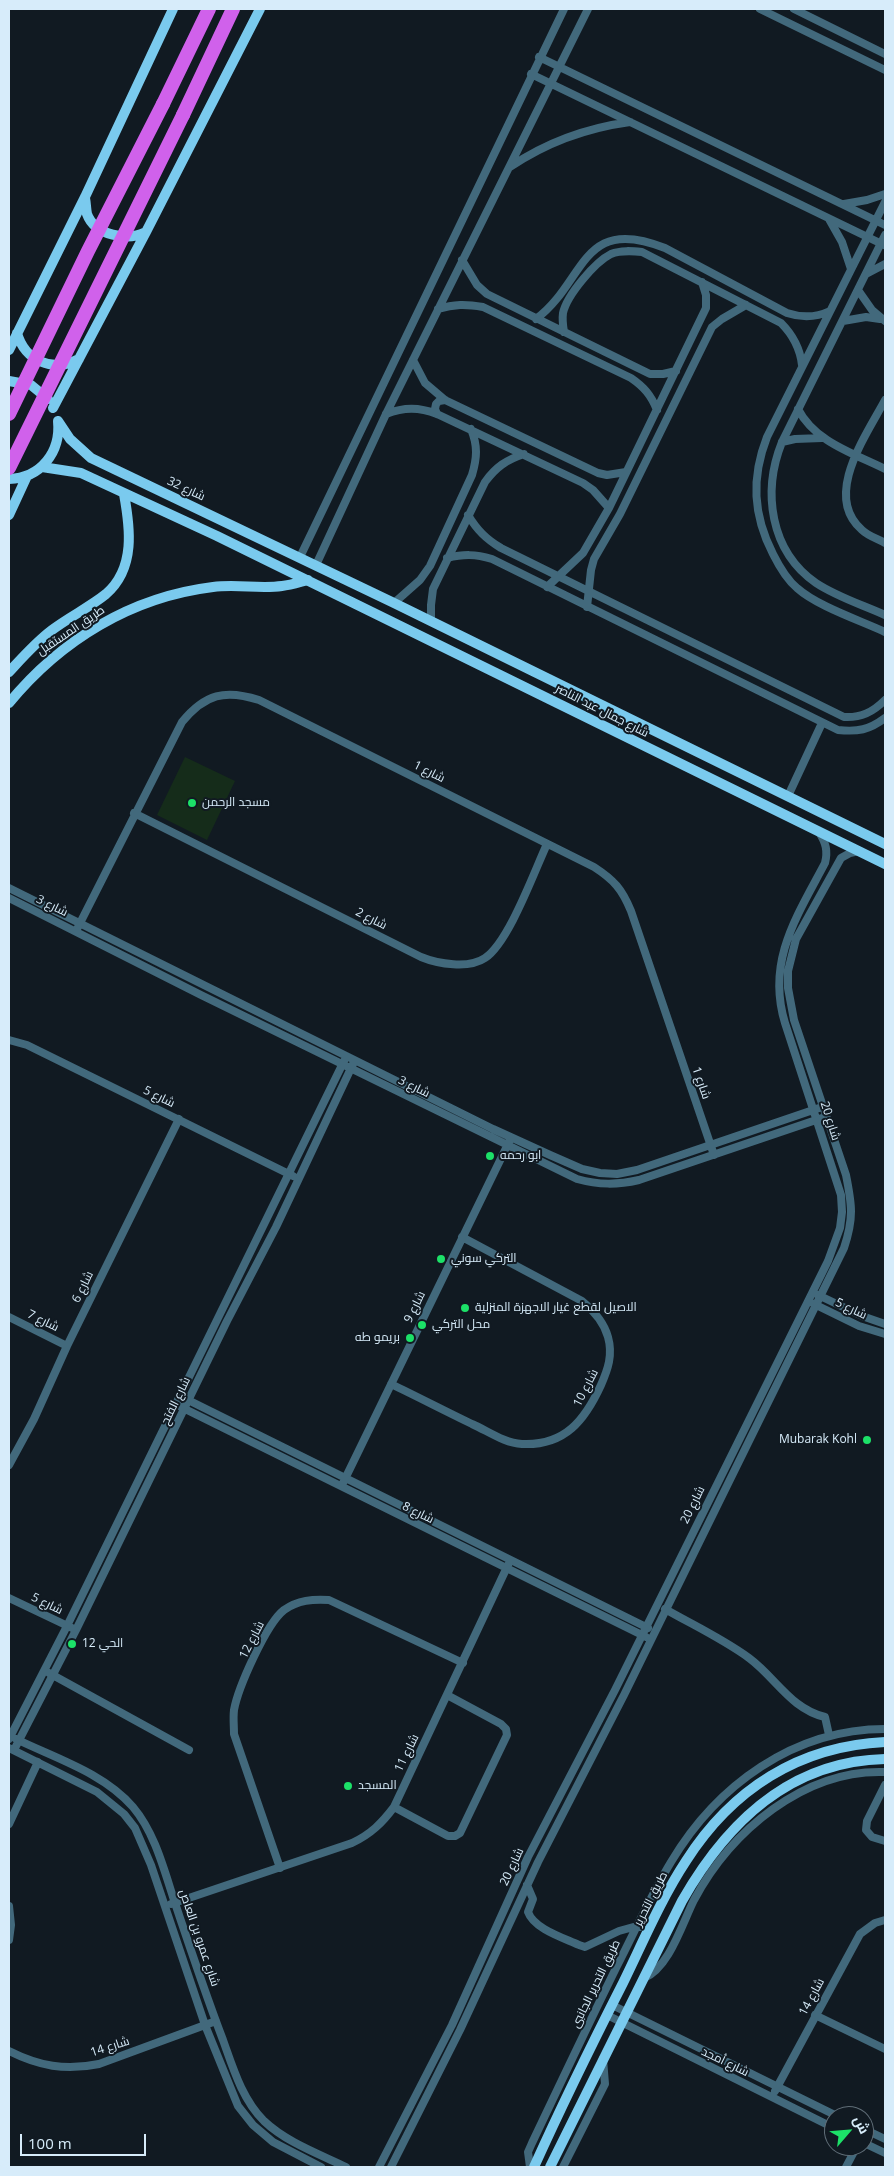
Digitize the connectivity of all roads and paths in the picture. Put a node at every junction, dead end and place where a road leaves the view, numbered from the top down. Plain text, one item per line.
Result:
1 (173, 9) edge
2 (209, 9) edge
3 (233, 9) edge
4 (260, 9) edge
5 (564, 9) edge
6 (588, 9) edge
7 (760, 9) edge
8 (794, 9) edge
9 (885, 54) edge
10 (539, 57) junction
11 (558, 67) junction
12 (885, 70) edge
13 (531, 74) junction
14 (550, 83) junction
15 (630, 122) junction
16 (508, 168) junction
17 (885, 194) edge
18 (85, 197) junction
19 (885, 202) edge
20 (842, 204) junction
21 (828, 217) junction
22 (875, 220) junction
23 (885, 225) edge
24 (146, 232) junction
25 (885, 235) edge
26 (867, 236) junction
27 (883, 245) edge
28 (462, 260) junction
29 (885, 264) edge
30 (851, 269) junction
31 (866, 274) junction
32 (702, 282) junction
33 (563, 289) junction
34 (858, 290) junction
35 (487, 294) junction
36 (572, 296) junction
37 (746, 305) junction
38 (482, 307) junction
39 (438, 309) junction
40 (830, 311) junction
41 (787, 312) junction
42 (536, 319) junction
43 (701, 320) junction
44 (883, 320) edge
45 (843, 321) junction
46 (781, 323) junction
47 (712, 328) junction
48 (564, 332) junction
49 (17, 333) junction
50 (9, 350) edge
51 (79, 359) junction
52 (413, 360) junction
53 (802, 366) junction
54 (637, 369) junction
55 (676, 370) junction
56 (631, 378) junction
57 (9, 381) edge
58 (445, 400) junction
59 (885, 400) edge
60 (53, 408) junction
61 (798, 409) junction
62 (657, 410) junction
63 (9, 414) edge
64 (386, 414) junction
65 (438, 414) junction
66 (58, 421) junction
67 (471, 429) junction
68 (822, 438) junction
69 (782, 442) junction
70 (524, 454) junction
71 (856, 455) junction
72 (92, 458) junction
73 (42, 467) junction
74 (9, 468) edge
75 (589, 469) junction
76 (885, 469) edge
77 (626, 472) junction
78 (81, 473) junction
79 (472, 475) junction
80 (27, 476) junction
81 (9, 479) edge
82 (484, 482) junction
83 (583, 482) junction
84 (124, 494) junction
85 (609, 508) junction
86 (9, 515) edge
87 (468, 515) junction
88 (885, 543) edge
89 (583, 553) junction
90 (300, 557) junction
91 (433, 559) junction
92 (594, 559) junction
93 (446, 562) junction
94 (316, 565) junction
95 (558, 577) junction
96 (308, 580) junction
97 (547, 587) junction
98 (588, 591) junction
99 (394, 603) junction
100 (587, 607) junction
101 (885, 615) edge
102 (431, 621) junction
103 (885, 632) edge
104 (9, 672) edge
105 (885, 700) edge
106 (9, 703) edge
107 (885, 718) edge
108 (631, 720) junction
109 (822, 723) junction
110 (625, 736) junction
111 (665, 736) junction
112 (656, 752) junction
113 (788, 796) junction
114 (134, 813) junction
115 (818, 830) junction
116 (547, 844) junction
117 (885, 844) edge
118 (859, 851) junction
119 (885, 864) edge
120 (9, 888) edge
121 (9, 898) edge
122 (78, 927) junction
123 (9, 1040) edge
124 (347, 1055) junction
125 (356, 1059) junction
126 (343, 1064) junction
127 (351, 1068) junction
128 (823, 1106) junction
129 (814, 1109) junction
130 (826, 1116) junction
131 (179, 1119) junction
132 (817, 1119) junction
133 (511, 1137) junction
134 (710, 1145) junction
135 (507, 1146) junction
136 (714, 1155) junction
137 (290, 1174) junction
138 (299, 1179) junction
139 (462, 1237) junction
140 (812, 1292) junction
141 (821, 1296) junction
142 (808, 1301) junction
143 (817, 1305) junction
144 (9, 1317) edge
145 (885, 1324) edge
146 (885, 1334) edge
147 (67, 1346) junction
148 (390, 1384) junction
149 (181, 1397) junction
150 (189, 1401) junction
151 (177, 1404) junction
152 (185, 1409) junction
153 (9, 1465) edge
154 (345, 1479) junction
155 (341, 1487) junction
156 (510, 1560) junction
157 (507, 1568) junction
158 (9, 1598) edge
159 (665, 1609) junction
160 (68, 1626) junction
161 (645, 1626) junction
162 (76, 1630) junction
163 (641, 1634) junction
164 (652, 1635) junction
165 (463, 1663) junction
166 (44, 1671) junction
167 (53, 1675) junction
168 (448, 1696) junction
169 (885, 1729) edge
170 (829, 1735) junction
171 (9, 1737) edge
172 (20, 1740) junction
173 (885, 1742) edge
174 (12, 1749) edge
175 (190, 1750) dead end
176 (885, 1759) edge
177 (38, 1762) junction
178 (885, 1772) edge
179 (885, 1785) edge
180 (394, 1806) junction
181 (9, 1824) edge
182 (885, 1841) edge
183 (280, 1868) junction
184 (527, 1885) junction
185 (175, 1903) junction
186 (9, 1906) edge
187 (165, 1906) junction
188 (885, 1920) edge
189 (638, 1926) junction
190 (648, 1931) junction
191 (9, 1940) edge
192 (644, 1978) junction
193 (612, 2004) junction
194 (627, 2012) junction
195 (607, 2015) junction
196 (815, 2015) junction
197 (216, 2021) junction
198 (621, 2022) junction
199 (205, 2025) junction
200 (885, 2049) edge
201 (9, 2051) edge
202 (603, 2058) junction
203 (777, 2087) junction
204 (771, 2097) junction
205 (824, 2109) edge
206 (824, 2123) edge
207 (321, 2167) edge
208 (346, 2167) edge
209 (379, 2167) edge
210 (391, 2167) edge
211 (530, 2167) edge
212 (534, 2167) edge
213 (550, 2167) edge
214 (564, 2167) edge

1 - 18 main road
2 - 63 highway, bridge
3 - 74 highway, bridge
4 - 24 main road
5 - 10 street
6 - 11 street
7 - 12 street
8 - 9 street
10 - 11 street
10 - 13 street
11 - 14 street
11 - 20 street
13 - 14 street
13 - 90 street
14 - 15 street
14 - 16 street
15 - 16 street
15 - 21 street
16 - 28 street
17 - 20 street
18 - 24 main road
18 - 49 main road
19 - 22 street
20 - 22 street
21 - 26 street
21 - 30 street
22 - 23 street
22 - 26 street
24 - 51 main road
25 - 27 street
26 - 27 street
26 - 30 street
27 - 31 street
28 - 35 street
28 - 39 street
29 - 31 street
30 - 40 street
31 - 34 street
32 - 36 street
32 - 37 street
32 - 43 street
33 - 36 street
33 - 41 street
33 - 42 street
34 - 44 street
34 - 45 street
35 - 38 street
35 - 42 street
36 - 48 street
37 - 46 street
37 - 47 street
38 - 39 street
38 - 56 street
39 - 52 street
40 - 41 street
40 - 53 street
41 - 46 street
42 - 48 street
43 - 47 street
43 - 55 street
44 - 45 street
45 - 61 street
46 - 53 street
47 - 92 street
48 - 54 street
49 - 50 main road
49 - 51 main road
51 - 60 main road
52 - 58 street
52 - 64 street
53 - 103 street
54 - 55 street
54 - 56 street
55 - 62 street
56 - 62 street
57 - 60 main road
58 - 65 street
58 - 75 street
59 - 71 street
60 - 66 main road
61 - 68 street
61 - 69 street
62 - 77 street
64 - 65 street
64 - 94 street
65 - 67 street
66 - 72 main road, شارع 32
66 - 73 main road
67 - 70 street
67 - 79 street
68 - 69 street
68 - 71 street
69 - 101 street
70 - 82 street
70 - 83 street
71 - 76 street
71 - 88 street
72 - 78 main road
72 - 90 main road, شارع 32
73 - 78 main road
73 - 80 main road
75 - 77 street
75 - 83 street
77 - 85 street
78 - 84 main road
79 - 82 street
79 - 91 street
80 - 81 main road
80 - 86 main road
82 - 87 street
83 - 85 street
84 - 96 main road
84 - 104 main road, طريق المستقبل
85 - 89 street
87 - 93 street
87 - 95 street
89 - 92 street
89 - 95 street
90 - 94 main road, شارع 32
91 - 93 street
91 - 99 street
92 - 98 street
93 - 97 street
93 - 102 street
94 - 99 main road, شارع جمال عبد الناصر
95 - 97 street
95 - 98 street
96 - 106 main road, طريق المستقبل
96 - 110 main road, شارع جمال عبد الناصر
97 - 100 street
98 - 100 street
98 - 105 street
99 - 102 main road, شارع جمال عبد الناصر
100 - 109 street
102 - 108 main road, شارع جمال عبد الناصر
107 - 109 street
108 - 110 main road
108 - 111 main road, شارع جمال عبد الناصر
109 - 113 street
110 - 112 main road, شارع جمال عبد الناصر
111 - 112 main road
111 - 113 main road, شارع جمال عبد الناصر
112 - 115 main road, شارع جمال عبد الناصر
113 - 117 main road, شارع جمال عبد الناصر
114 - 116 street, شارع 1
114 - 116 street, شارع 2
114 - 122 street, شارع 1
115 - 118 main road, شارع جمال عبد الناصر
115 - 129 street, شارع 20
116 - 134 street, شارع 1
118 - 119 main road, شارع جمال عبد الناصر
118 - 128 street, شارع 20
120 - 122 street, شارع 3
121 - 122 street, شارع 3
122 - 124 street, شارع 3
122 - 126 street, شارع 3
123 - 131 street, شارع 5
124 - 125 street, شارع 3
124 - 126 street, شارع الفتح
125 - 127 street, شارع الفتح
125 - 133 street, شارع 3
126 - 127 street, شارع 3
126 - 137 street, شارع الفتح
127 - 135 street, شارع 3
127 - 138 street, شارع الفتح
128 - 129 street, شارع 3
128 - 130 street, شارع 20
129 - 132 street, شارع 20
129 - 134 street, شارع 3
130 - 132 street, شارع 3
130 - 141 street, شارع 20
131 - 137 street, شارع 5
131 - 147 street, شارع 6
132 - 136 street, شارع 3
132 - 140 street, شارع 20
133 - 134 street, شارع 3
133 - 135 street, شارع 9
134 - 136 street, شارع 1
135 - 136 street, شارع 3
135 - 139 street, شارع 9
137 - 138 street, شارع 5
137 - 149 street, شارع الفتح
138 - 150 street, شارع الفتح
139 - 148 street, شارع 9
139 - 148 street, شارع 10
140 - 141 street, شارع 5
140 - 142 street, شارع 20
141 - 143 street, شارع 20
141 - 145 street, شارع 5
142 - 143 street, شارع 5
142 - 161 street, شارع 20
143 - 146 street, شارع 5
143 - 159 street, شارع 20
144 - 147 street, شارع 7
147 - 153 street, شارع 6
148 - 154 street, شارع 9
149 - 150 street, شارع 8
149 - 151 street, شارع الفتح
150 - 152 street, شارع الفتح
150 - 154 street, شارع 8
151 - 152 street, شارع 8
151 - 160 street, شارع الفتح
152 - 155 street, شارع 8
152 - 162 street, شارع الفتح
154 - 155 street, شارع 9
154 - 156 street, شارع 8
155 - 157 street, شارع 8
156 - 157 street, شارع 11
156 - 161 street, شارع 8
157 - 163 street, شارع 8
157 - 165 street, شارع 11
158 - 160 street, شارع 5
159 - 164 street, شارع 20
159 - 170 street
160 - 162 street, شارع 5
160 - 166 street, شارع الفتح
161 - 163 street, شارع 20
161 - 164 street, شارع 8
162 - 167 street, شارع الفتح
163 - 164 street, شارع 8
163 - 209 street, شارع 20
164 - 184 street, شارع 20
165 - 168 street, شارع 11
165 - 183 street, شارع 12
166 - 167 street
166 - 171 street, شارع الفتح
167 - 172 street, شارع الفتح
167 - 175 street
168 - 180 street, شارع 11
168 - 180 street
169 - 170 street, طريق التحرير الجانبى
170 - 189 street, طريق التحرير الجانبى
171 - 172 street, شارع عمرو بن العاص
172 - 174 street, شارع الفتح
172 - 185 street, شارع عمرو بن العاص
173 - 190 main road, طريق التحرير
174 - 177 street, شارع عمرو بن العاص
176 - 192 main road
177 - 181 street
177 - 187 street, شارع عمرو بن العاص
178 - 192 street
179 - 182 street
180 - 183 street, شارع 11
183 - 185 street, شارع 11
184 - 189 street
184 - 210 street, شارع 20
185 - 187 street, شارع 11
185 - 197 street, شارع عمرو بن العاص
186 - 191 street
187 - 199 street, شارع عمرو بن العاص
188 - 196 street, شارع 14
189 - 190 street
189 - 211 street, طريق التحرير الجانبى
190 - 193 main road, طريق التحرير
192 - 194 main road
193 - 194 street, شارع أمجد
193 - 195 main road, طريق التحرير
194 - 198 main road
194 - 203 street, شارع أمجد
195 - 198 street, شارع أمجد
195 - 212 main road, طريق التحرير
196 - 200 street
196 - 203 street, شارع 14
197 - 199 street, شارع 14
197 - 208 street, شارع عمرو بن العاص
198 - 202 main road
198 - 204 street, شارع أمجد
199 - 201 street, شارع 14
199 - 207 street, شارع عمرو بن العاص
202 - 213 main road
202 - 214 street
203 - 204 street, شارع 14
203 - 205 street, شارع أمجد
204 - 206 street, شارع أمجد

